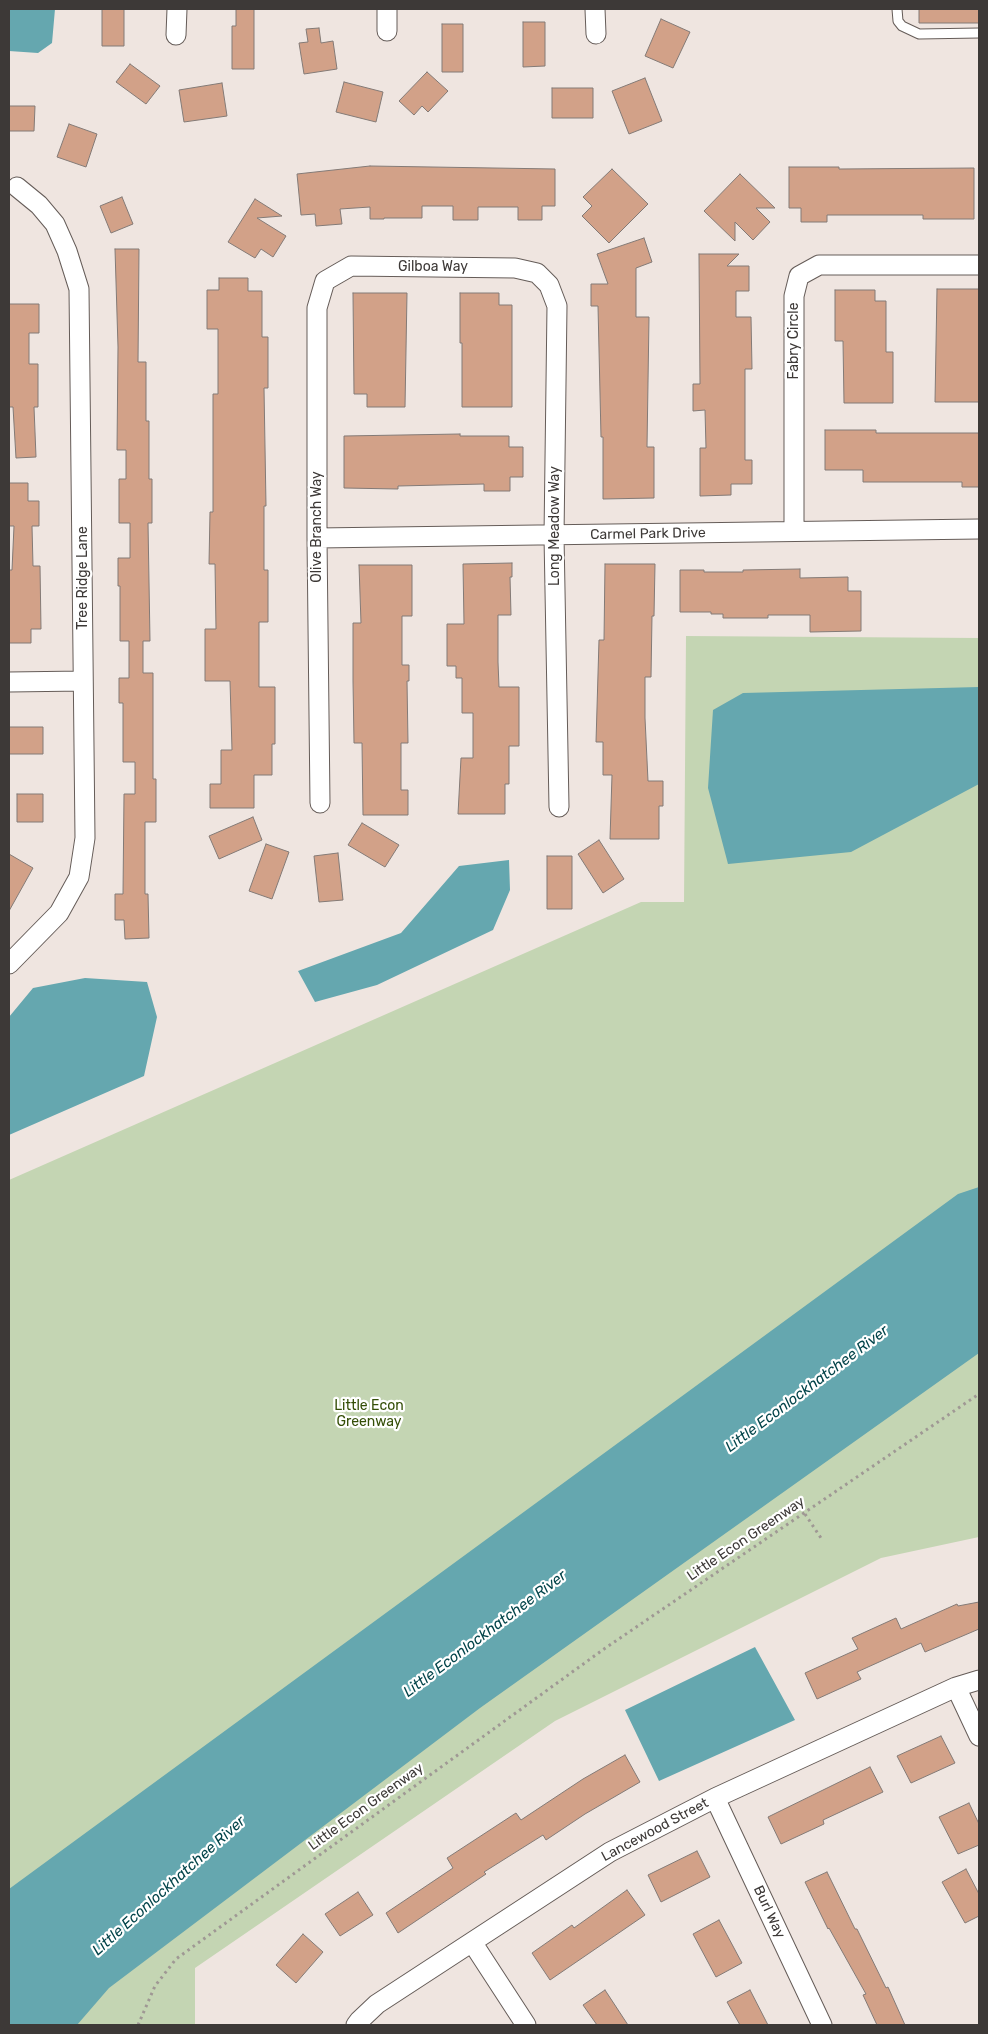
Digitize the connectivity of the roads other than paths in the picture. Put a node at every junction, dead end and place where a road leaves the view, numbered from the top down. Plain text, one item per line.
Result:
1 (177, 9) edge
2 (387, 9) edge
3 (595, 9) edge
4 (897, 9) edge
5 (387, 31) dead end
6 (979, 33) edge
7 (596, 34) dead end
8 (176, 36) dead end
9 (17, 187) dead end
10 (979, 265) edge
11 (351, 266) joint
12 (515, 268) joint
13 (979, 529) edge
14 (794, 530) junction
15 (554, 536) junction
16 (317, 538) junction
17 (84, 681) junction
18 (9, 682) edge
19 (320, 803) dead end
20 (559, 807) dead end
21 (10, 961) edge
22 (979, 1680) edge
23 (956, 1686) junction
24 (978, 1730) edge
25 (715, 1798) junction
26 (472, 1942) junction
27 (356, 2025) edge
28 (526, 2025) edge
29 (822, 2025) edge

1 - 8 street
2 - 5 street
3 - 7 street
4 - 6 lane
9 - 17 street, Tree Ridge Lane
10 - 14 street, Fabry Circle
11 - 12 street, Gilboa Way
11 - 16 street, Olive Branch Way
12 - 15 street, Long Meadow Way
13 - 14 street, Carmel Park Drive
14 - 15 street, Carmel Park Drive
15 - 16 street, Carmel Park Drive
15 - 20 street, Long Meadow Way
16 - 19 street, Olive Branch Way
17 - 18 street
17 - 21 street, Tree Ridge Lane
22 - 23 street, Lancewood Street
23 - 24 street
23 - 25 street, Lancewood Street
25 - 26 street, Lancewood Street
25 - 29 street, Burl Way
26 - 27 street, Lancewood Street
26 - 28 street

